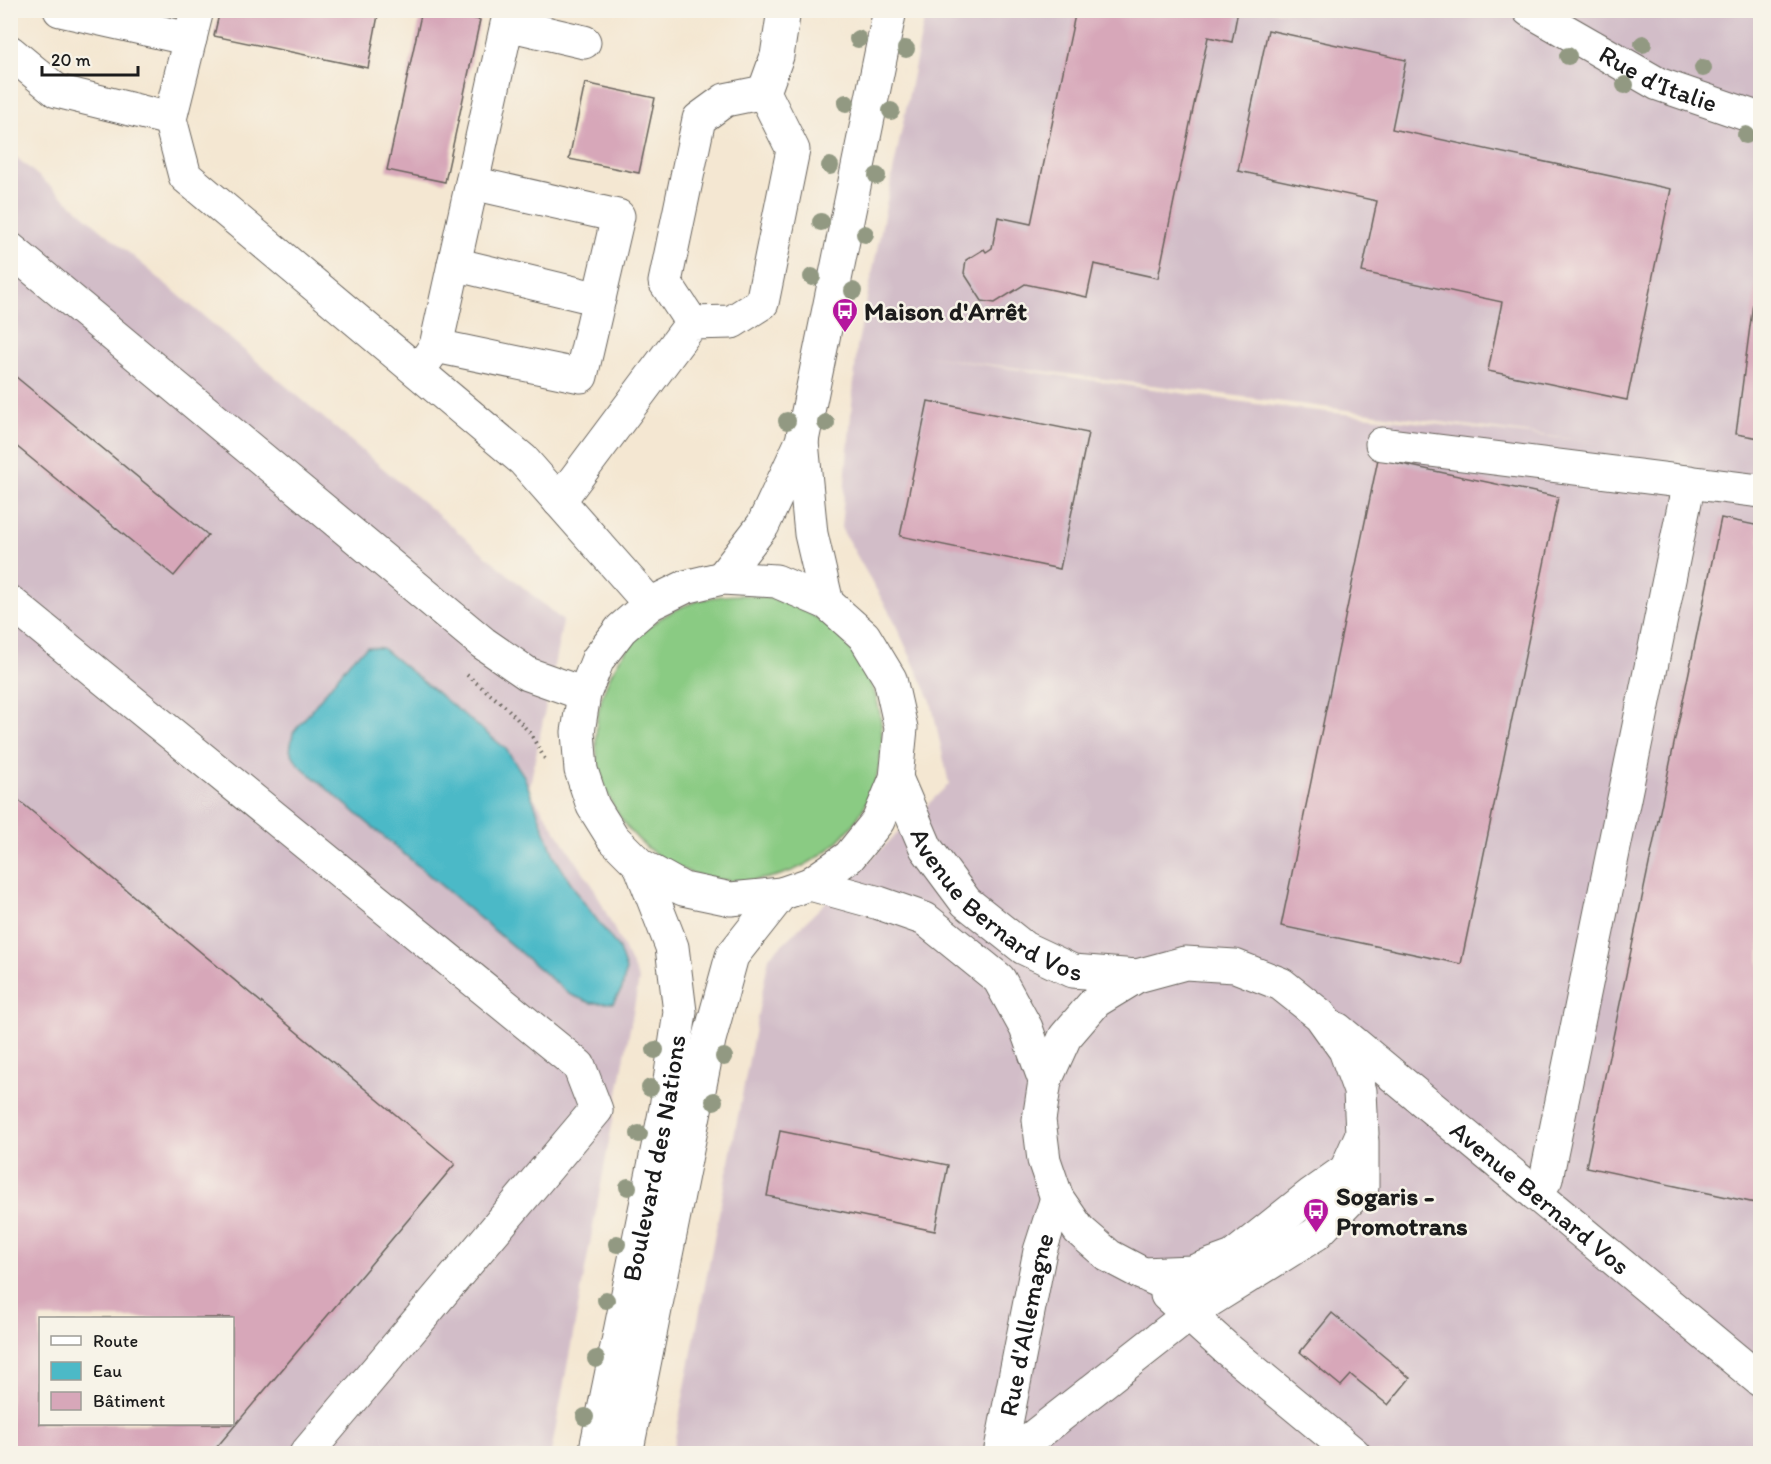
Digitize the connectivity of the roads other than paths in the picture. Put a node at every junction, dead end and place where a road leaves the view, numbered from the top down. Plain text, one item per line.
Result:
1 (60, 10) edge
2 (784, 10) edge
3 (890, 10) edge
4 (1529, 10) edge
5 (193, 25) edge
6 (584, 42) dead end
7 (10, 52) edge
8 (764, 92) junction
9 (170, 119) junction
10 (1761, 119) edge
11 (472, 183) junction
12 (10, 249) edge
13 (454, 264) junction
14 (599, 299) junction
15 (692, 324) junction
16 (427, 359) junction
17 (802, 441) junction
18 (1382, 444) dead end
19 (1689, 482) junction
20 (1761, 490) edge
21 (559, 501) junction
22 (722, 578) junction
23 (10, 602) edge
24 (827, 603) junction
25 (650, 604) junction
26 (584, 694) junction
27 (896, 778) junction
28 (640, 865) junction
29 (795, 889) junction
30 (1137, 976) junction
31 (1320, 1015) junction
32 (1045, 1081) junction
33 (1535, 1193) junction
34 (1058, 1198) junction
35 (1143, 1274) junction
36 (1190, 1314) junction
37 (1761, 1380) edge
38 (306, 1454) edge
39 (595, 1454) edge
40 (626, 1454) edge
41 (1000, 1454) edge
42 (1025, 1454) edge
43 (1354, 1454) edge

1 - 5 street
2 - 8 street
3 - 17 street
4 - 10 street, Rue d'Italie
5 - 9 street
6 - 11 street
7 - 9 street
8 - 15 street
8 - 15 street
9 - 16 street
11 - 13 street
11 - 14 street
12 - 26 street
13 - 14 street
13 - 16 street
14 - 16 street
15 - 21 street
16 - 21 street
17 - 22 street
17 - 24 street
18 - 19 street
19 - 20 street
19 - 33 street
21 - 25 street
22 - 24 street
22 - 25 street
23 - 38 street
24 - 27 street
25 - 26 street
26 - 28 street
27 - 29 street
27 - 30 street, Avenue Bernard Vos
28 - 29 street
28 - 39 street, Boulevard des Nations
29 - 32 street
29 - 40 street, Boulevard des Nations
30 - 31 street
30 - 32 street
31 - 33 street, Avenue Bernard Vos
31 - 35 street
32 - 34 street
33 - 37 street, Avenue Bernard Vos
34 - 35 street
34 - 41 street, Rue d'Allemagne
35 - 36 street
36 - 42 street, Rue d'Allemagne
36 - 43 street

